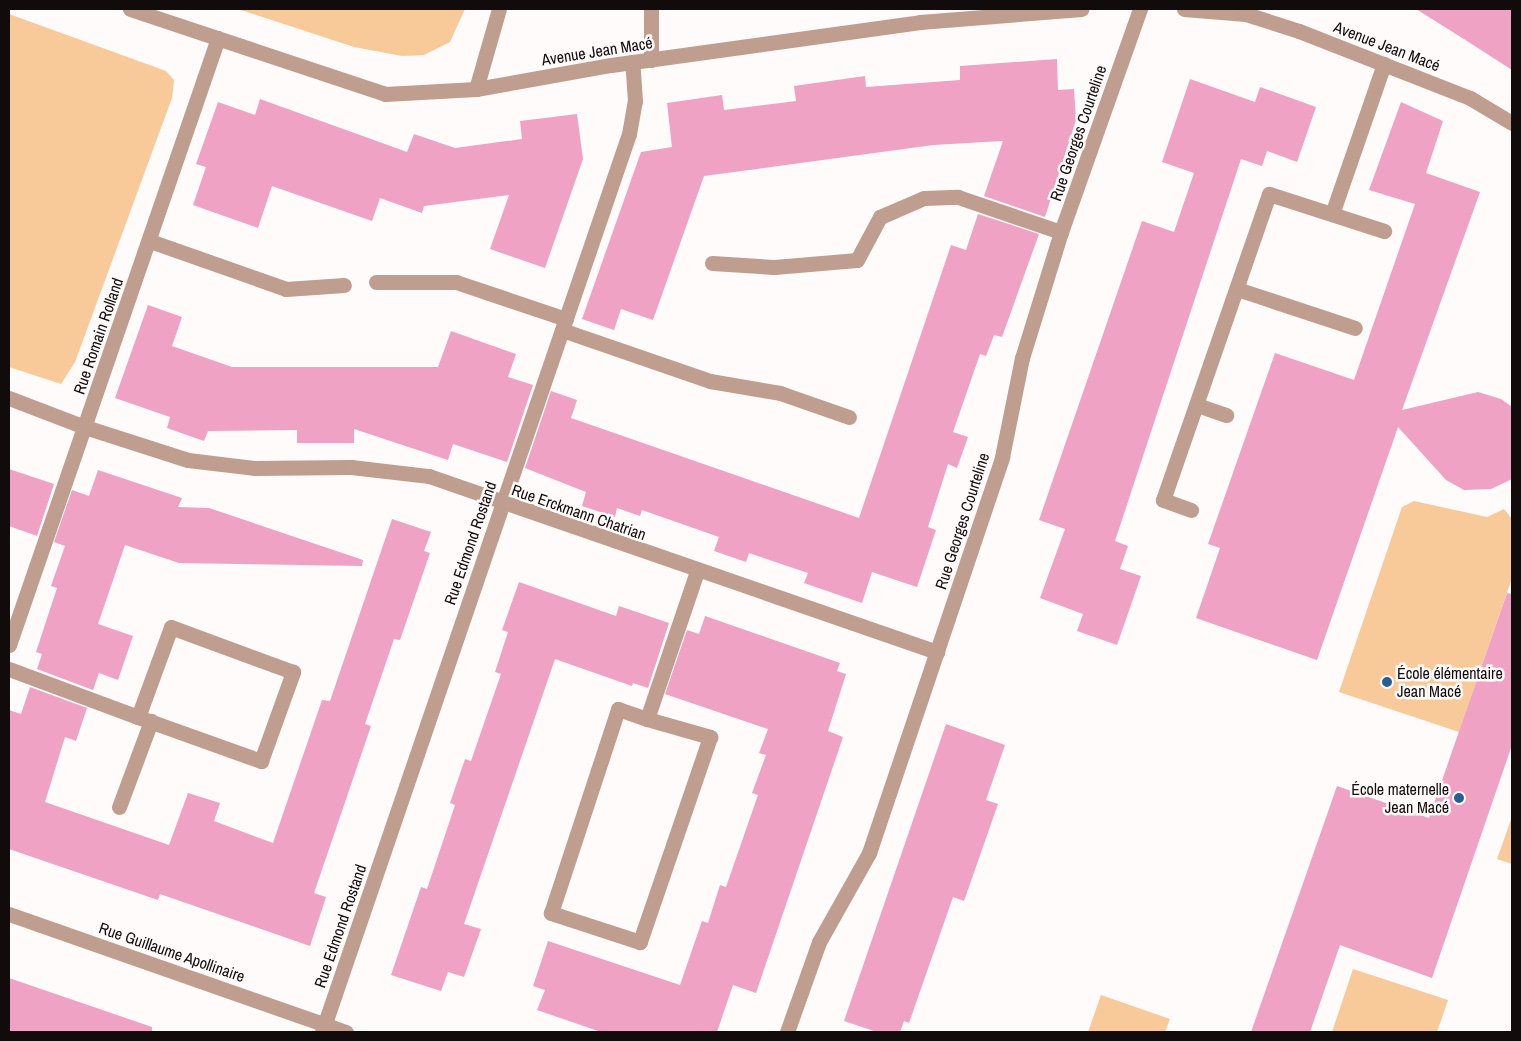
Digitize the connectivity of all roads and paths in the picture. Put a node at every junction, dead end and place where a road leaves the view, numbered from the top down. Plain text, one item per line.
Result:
1 (130, 9) edge
2 (500, 9) edge
3 (651, 9) edge
4 (1081, 9) edge
5 (1140, 9) edge
6 (1184, 9) edge
7 (218, 38) junction
8 (651, 60) junction
9 (632, 62) junction
10 (1384, 64) junction
11 (476, 89) junction
12 (1512, 123) edge
13 (1332, 214) junction
14 (1062, 232) junction
15 (1384, 232) dead end
16 (150, 241) junction
17 (712, 263) dead end
18 (376, 282) dead end
19 (344, 285) dead end
20 (1237, 288) junction
21 (564, 325) junction
22 (1355, 328) dead end
23 (9, 398) edge
24 (1197, 404) junction
25 (1226, 415) dead end
26 (849, 417) dead end
27 (84, 427) junction
28 (502, 504) junction
29 (1191, 510) dead end
30 (697, 571) junction
31 (9, 646) edge
32 (937, 652) junction
33 (9, 669) edge
34 (144, 719) junction
35 (647, 719) junction
36 (119, 807) dead end
37 (9, 914) edge
38 (323, 1028) edge
39 (346, 1032) edge
40 (787, 1032) edge

1 - 7 street, Avenue Jean Macé
2 - 11 street
3 - 8 street
4 - 8 street, Avenue Jean Macé
5 - 14 street, Rue Georges Courteline
6 - 10 street, Avenue Jean Macé
7 - 11 street, Avenue Jean Macé
7 - 16 street, Rue Romain Rolland
8 - 9 street, Avenue Jean Macé
9 - 11 street, Avenue Jean Macé
9 - 21 street, Rue Edmond Rostand
10 - 12 street, Avenue Jean Macé
10 - 13 street
13 - 15 street
13 - 20 street
14 - 17 street
14 - 32 street, Rue Georges Courteline
16 - 19 street
16 - 27 street, Rue Romain Rolland
18 - 21 street
20 - 22 street
20 - 24 street
21 - 26 street
21 - 28 street, Rue Edmond Rostand
23 - 27 street, Rue Erckmann Chatrian
24 - 25 street
24 - 29 street
27 - 28 street, Rue Erckmann Chatrian
27 - 31 street, Rue Romain Rolland
28 - 30 street, Rue Erckmann Chatrian
28 - 38 street, Rue Edmond Rostand
30 - 32 street, Rue Erckmann Chatrian
30 - 35 street
32 - 40 street, Rue Georges Courteline
33 - 34 street
34 - 34 street
34 - 36 street
35 - 35 street
37 - 38 street, Rue Guillaume Apollinaire
38 - 39 street, Rue Guillaume Apollinaire

